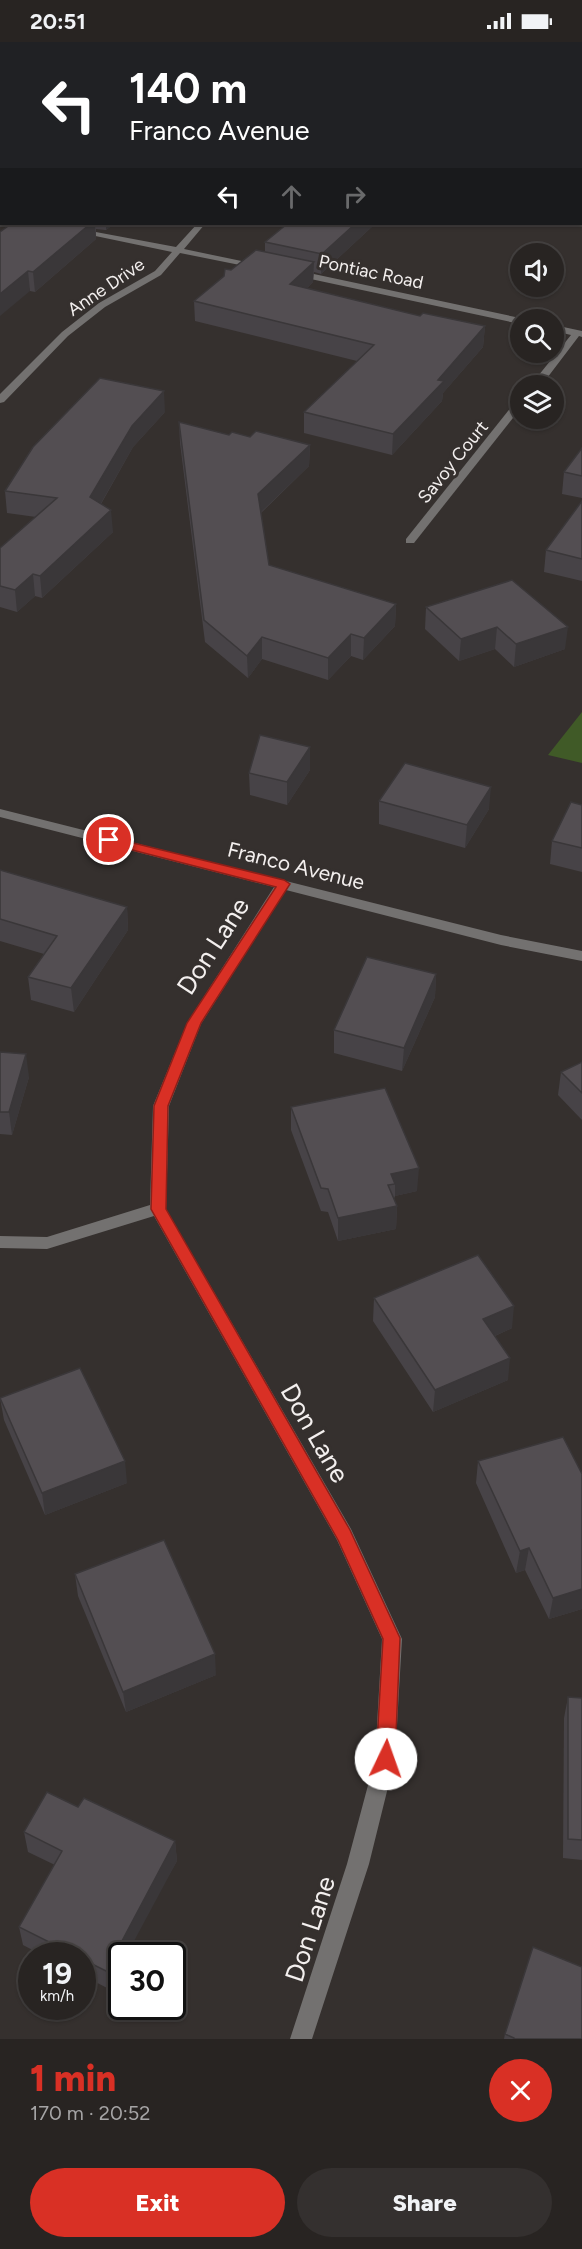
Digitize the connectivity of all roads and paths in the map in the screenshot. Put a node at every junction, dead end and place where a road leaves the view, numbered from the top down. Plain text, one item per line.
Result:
1 (48, 225) edge
2 (200, 225) edge
3 (179, 248) junction
4 (266, 267) edge
5 (289, 272) edge
6 (510, 319) edge
7 (564, 330) edge
8 (579, 333) edge
9 (544, 375) edge
10 (0, 400) edge
11 (510, 416) edge
12 (410, 541) dead end
13 (0, 813) edge
14 (284, 884) junction
15 (582, 956) edge
16 (158, 1209) junction
17 (0, 1242) edge
18 (301, 2039) edge

1 - 3 street
2 - 3 street, Anne Drive
3 - 4 street
3 - 10 street, Anne Drive
5 - 6 street, Pontiac Road
7 - 8 street
8 - 9 street
11 - 12 street, Savoy Court
13 - 14 street, Franco Avenue
14 - 15 street, Franco Avenue
14 - 16 street, Don Lane
16 - 17 street
16 - 18 street, Don Lane

